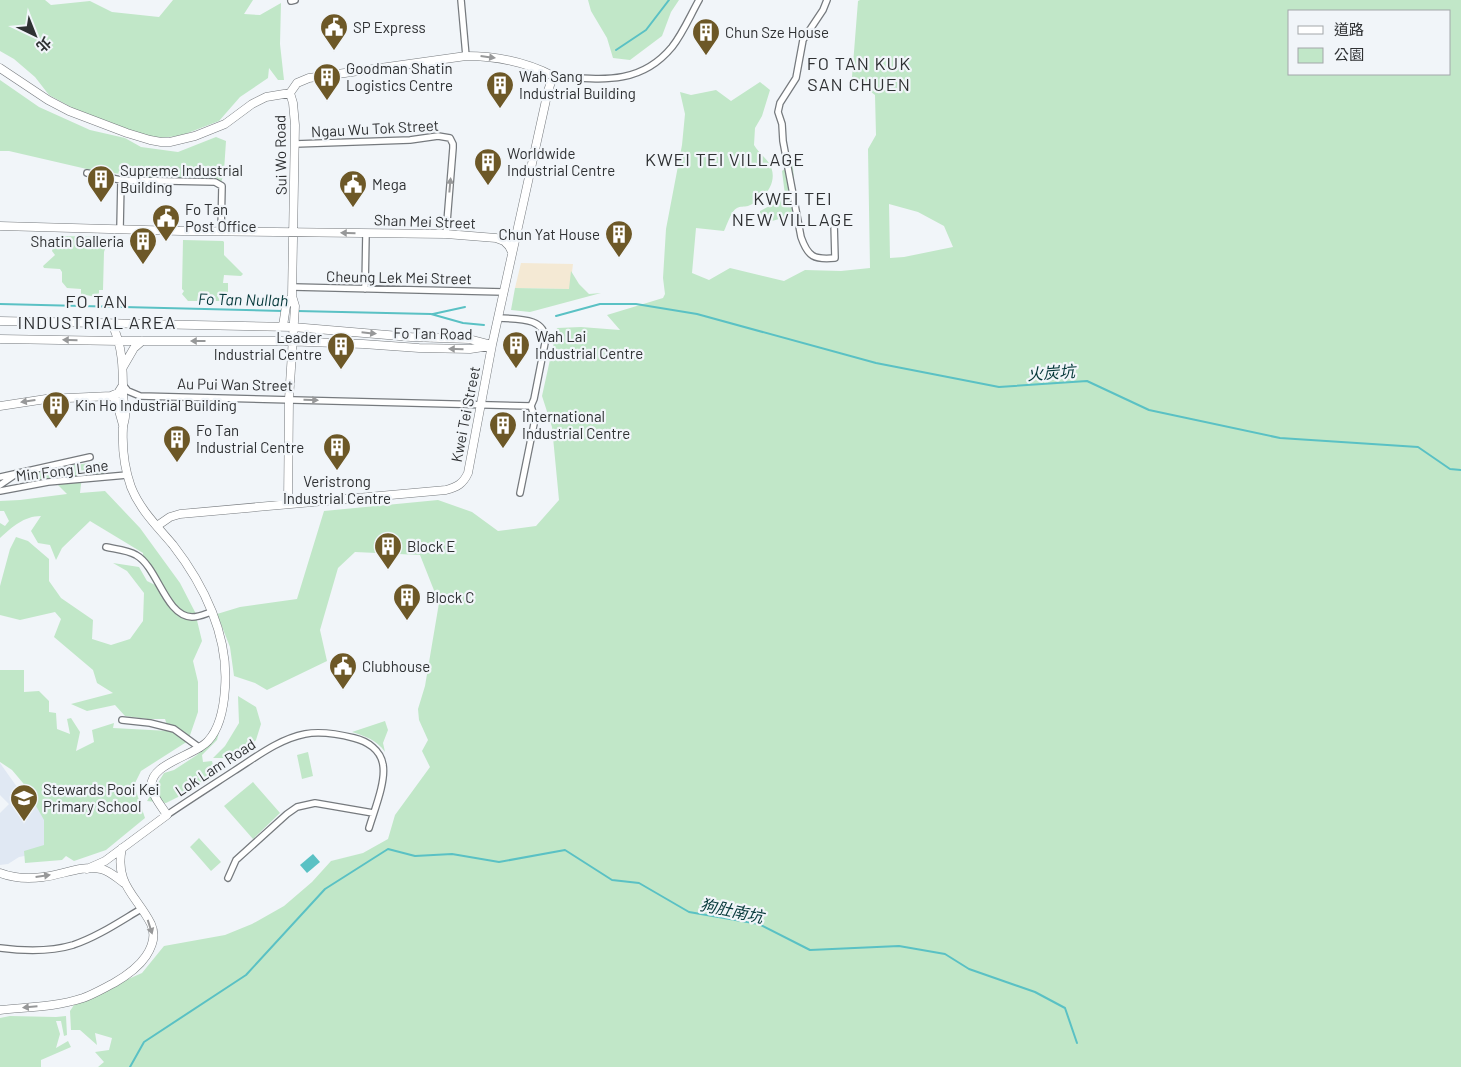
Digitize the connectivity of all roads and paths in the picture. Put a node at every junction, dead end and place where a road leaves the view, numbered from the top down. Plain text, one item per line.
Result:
1 (295, 0) edge
2 (461, 0) edge
3 (699, 0) edge
4 (827, 0) edge
5 (291, 1) edge
6 (466, 56) junction
7 (0, 68) edge
8 (553, 76) junction
9 (290, 93) junction
10 (295, 144) junction
11 (87, 173) dead end
12 (121, 180) junction
13 (834, 222) dead end
14 (0, 226) edge
15 (120, 229) junction
16 (221, 231) junction
17 (294, 231) junction
18 (366, 233) junction
19 (446, 234) junction
20 (512, 252) junction
21 (293, 287) junction
22 (365, 289) junction
23 (504, 292) junction
24 (292, 299) junction
25 (498, 318) junction
26 (0, 321) edge
27 (112, 324) junction
28 (283, 326) junction
29 (293, 327) junction
30 (0, 338) edge
31 (119, 341) junction
32 (143, 341) junction
33 (292, 342) junction
34 (492, 345) junction
35 (123, 367) junction
36 (124, 385) junction
37 (111, 396) junction
38 (289, 399) junction
39 (480, 405) junction
40 (0, 406) edge
41 (530, 406) junction
42 (123, 425) junction
43 (90, 457) dead end
44 (18, 473) junction
45 (127, 475) junction
46 (0, 477) edge
47 (0, 485) edge
48 (0, 491) edge
49 (520, 493) dead end
50 (288, 504) junction
51 (157, 526) junction
52 (106, 547) dead end
53 (211, 612) junction
54 (122, 720) dead end
55 (200, 748) junction
56 (373, 813) junction
57 (166, 815) junction
58 (369, 828) dead end
59 (122, 848) junction
60 (87, 869) junction
61 (0, 873) edge
62 (228, 878) dead end
63 (126, 885) junction
64 (141, 908) junction
65 (0, 948) edge
66 (0, 1010) edge

1 - 5 street
2 - 6 street
3 - 8 street
4 - 13 street
6 -> 8 street
6 - 9 street
7 - 9 street, Sui Wo Road
8 - 20 street, Kwei Tei Street
9 - 10 street, Sui Wo Road
10 - 17 street, Sui Wo Road
19 -> 10 street, Ngau Wu Tok Street
11 - 12 street
12 - 15 street
12 - 16 street
14 - 15 street, Shan Mei Street
15 - 16 street, Shan Mei Street
16 - 17 street, Shan Mei Street
18 -> 17 street, Shan Mei Street
17 - 21 street, Sui Wo Road
18 - 19 street, Shan Mei Street
18 - 22 street
19 - 20 street, Shan Mei Street
20 - 23 street, Kwei Tei Street
21 - 22 street, Cheung Lek Mei Street
21 - 24 street, Sui Wo Road
22 - 23 street, Cheung Lek Mei Street
23 - 25 street, Kwei Tei Street
24 - 28 street, Sui Wo Road
24 - 29 street, Sui Wo Road
25 - 34 street, Kwei Tei Street
25 - 41 street
26 - 27 street, Fo Tan Road
27 - 28 street, Fo Tan Road
27 - 31 street
28 - 29 street, Fo Tan Road
29 - 33 street, Sui Wo Road
29 -> 34 street, Fo Tan Road
31 -> 30 street, Fo Tan Road
31 - 32 street, Fo Tan Road
31 - 35 street
33 -> 32 street, Fo Tan Road
32 - 35 street
34 -> 33 street, Fo Tan Road
33 - 38 street, Sui Wo Road
34 - 39 street, Kwei Tei Street
35 - 36 street
36 - 37 street
36 - 38 street, Au Pui Wan Street
36 - 42 street
37 -> 40 street
37 - 42 street
38 -> 39 street, Au Pui Wan Street
38 - 50 street, Sui Wo Road
39 - 41 street, Au Pui Wan Street
39 - 50 street, Kwei Tei Street
41 - 49 street
42 - 45 street
43 - 44 street
44 - 46 street
44 - 47 street
45 - 48 street, Min Fong Lane
45 - 51 street
50 - 51 street, Kwei Tei Street
51 - 53 street
52 - 53 street
53 - 55 street
54 - 55 street
55 - 57 street
56 - 57 street, Lok Lam Road
56 - 58 street, Lok Lam Road
56 - 62 street
57 - 59 street, Lok Lam Road
59 - 60 street, Lok Lam Road
59 - 63 street
61 -> 60 street
60 - 63 street
63 - 64 street
64 - 65 street
64 -> 66 street

